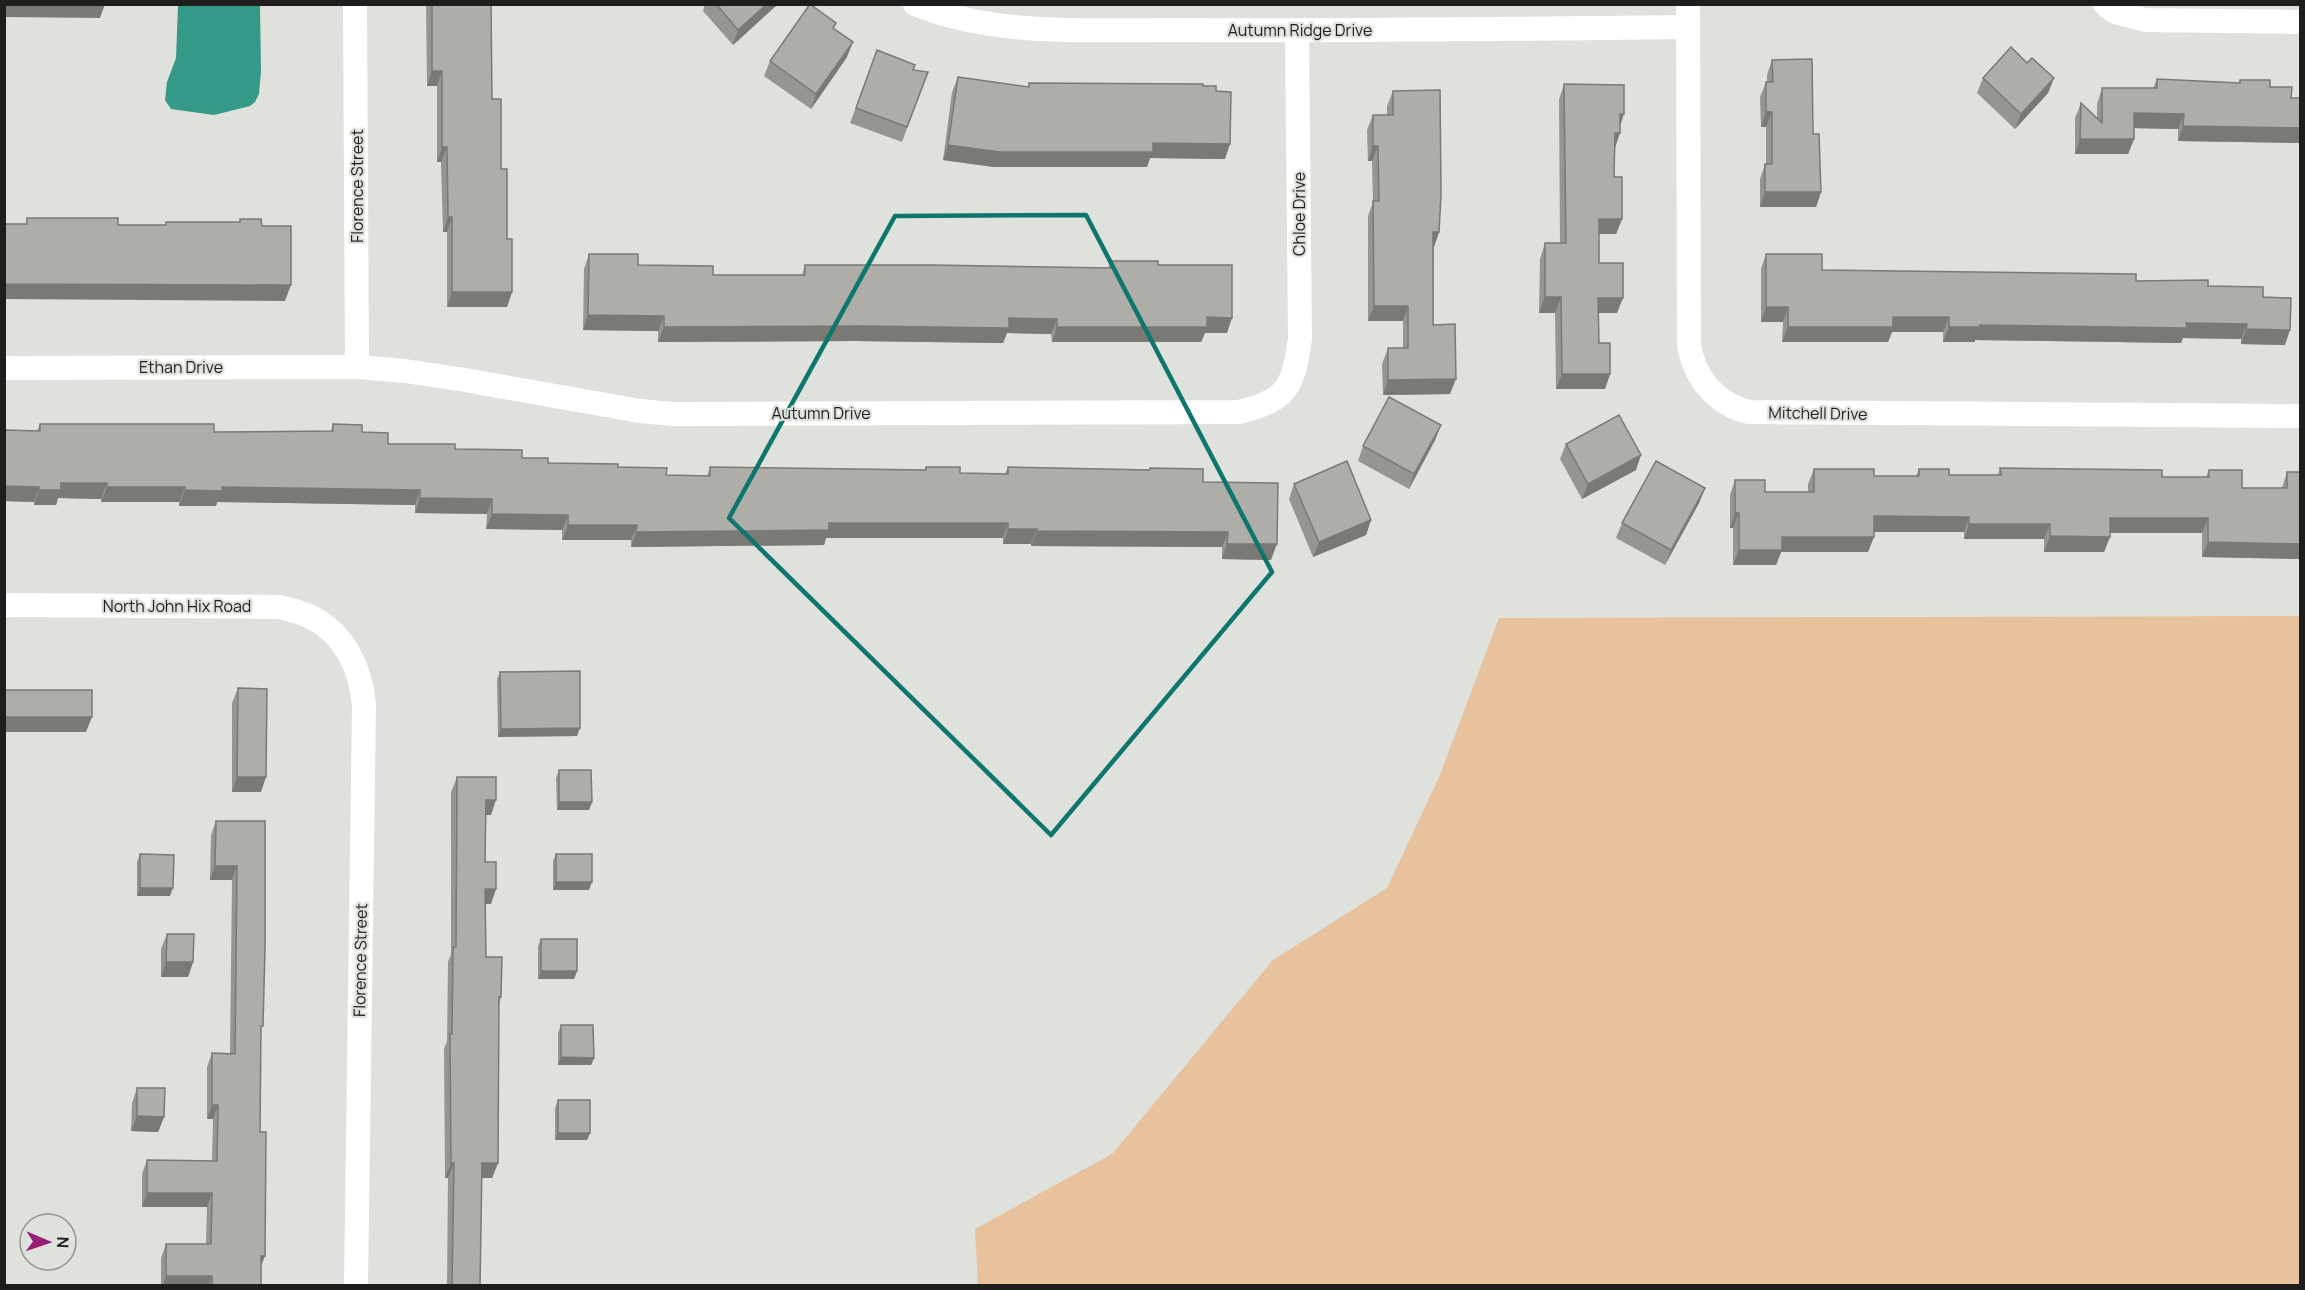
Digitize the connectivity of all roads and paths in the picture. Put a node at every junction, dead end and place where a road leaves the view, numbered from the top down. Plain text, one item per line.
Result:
1 (355, 4) edge
2 (915, 4) edge
3 (2105, 4) edge
4 (1688, 16) edge
5 (2301, 22) edge
6 (1296, 31) junction
7 (357, 367) junction
8 (4, 368) edge
9 (1283, 393) joint
10 (2301, 416) edge
11 (4, 605) edge
12 (340, 640) joint
13 (356, 1286) edge

1 - 7 street, Florence Street
2 - 6 street, Autumn Ridge Drive
3 - 5 street
4 - 6 street, Autumn Ridge Drive
4 - 10 street, Mitchell Drive
6 - 9 street, Chloe Drive
7 - 8 street, Ethan Drive
7 - 9 street, Autumn Drive
11 - 12 street, North John Hix Road
12 - 13 street, Florence Street

